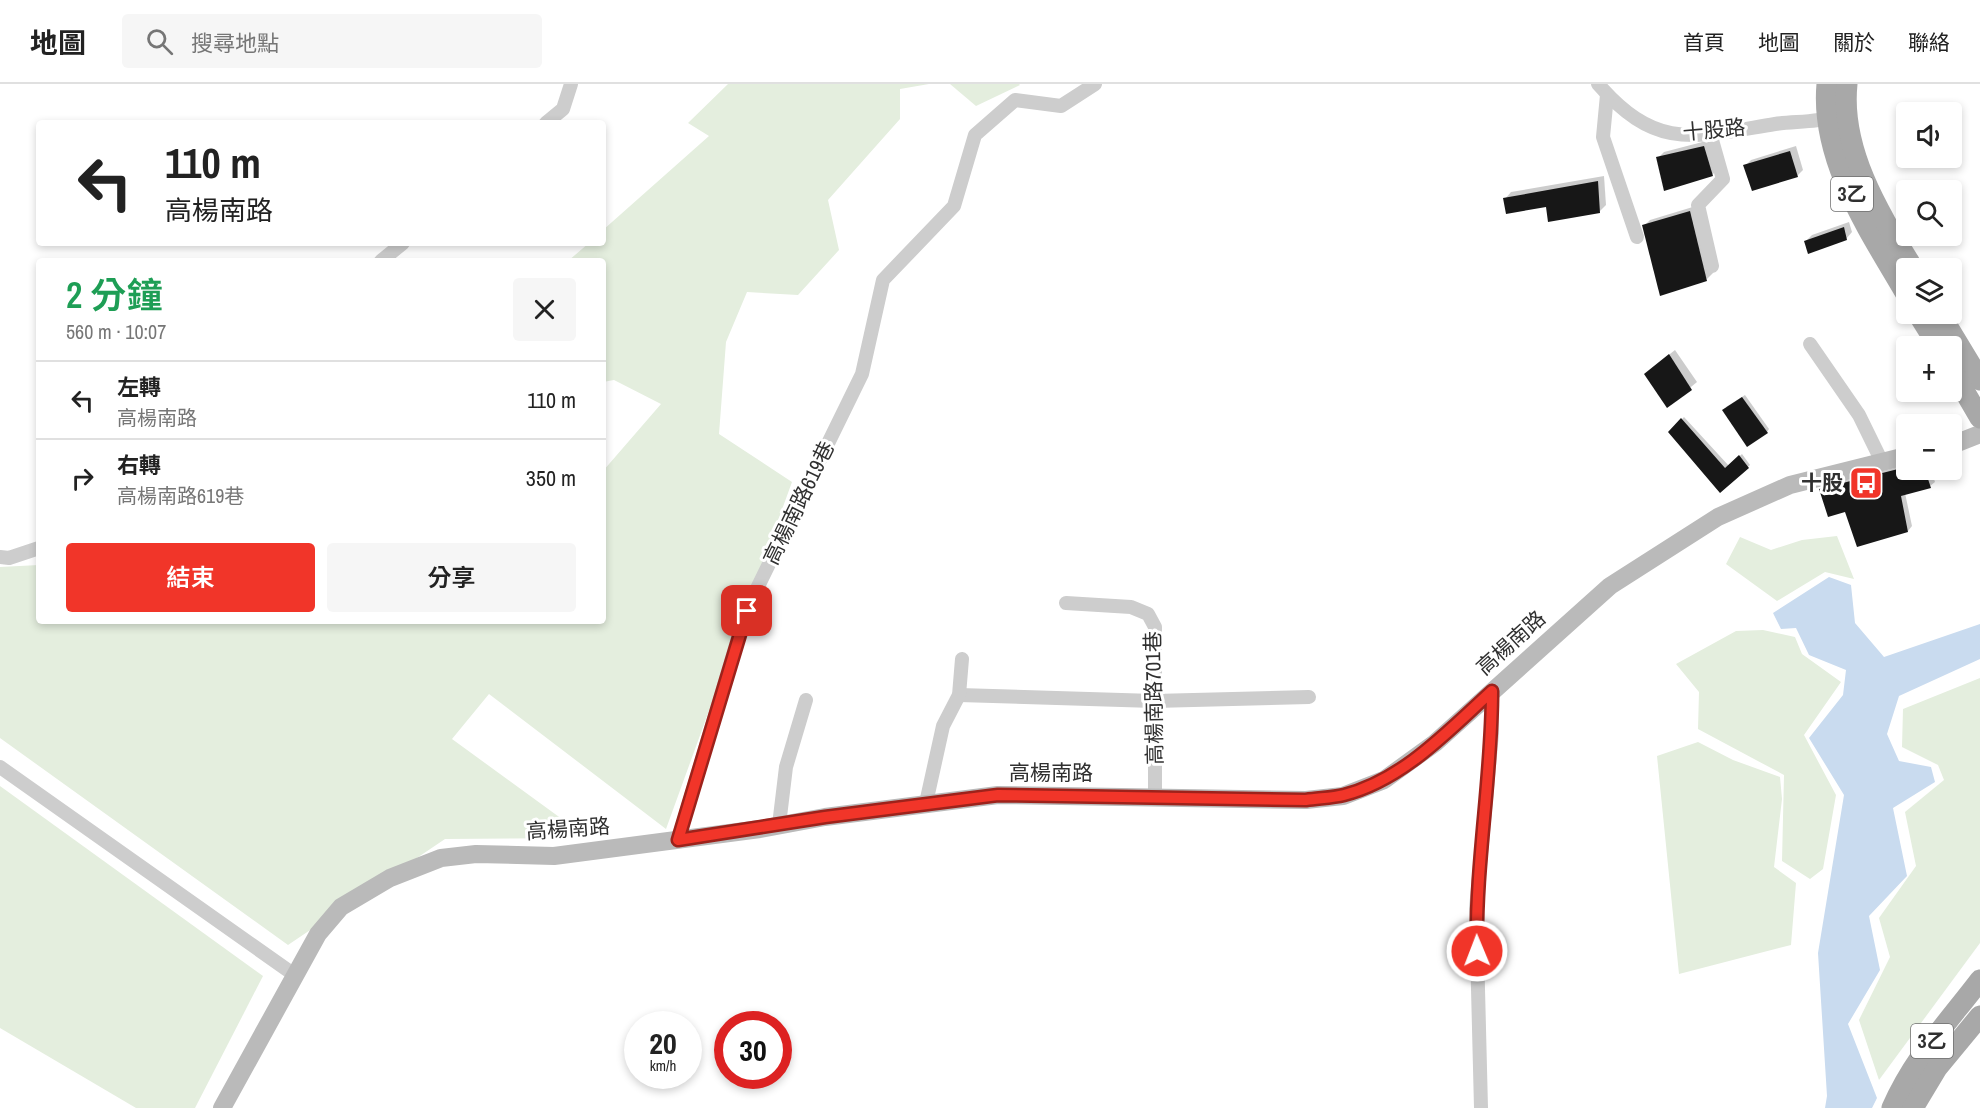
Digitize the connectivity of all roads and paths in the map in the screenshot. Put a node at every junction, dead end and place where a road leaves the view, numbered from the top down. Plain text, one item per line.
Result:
1 (572, 84) edge
2 (1095, 84) edge
3 (1827, 84) edge
4 (1847, 84) edge
5 (1603, 89) edge
6 (1837, 115) junction
7 (549, 120) edge
8 (1710, 133) junction
9 (1637, 237) dead end
10 (399, 246) edge
11 (385, 258) edge
12 (1907, 258) edge
13 (1712, 266) dead end
14 (1896, 275) edge
15 (1946, 324) edge
16 (1810, 344) dead end
17 (1980, 380) edge
18 (1962, 387) edge
19 (1980, 418) edge
20 (1980, 434) edge
21 (1962, 441) edge
22 (1896, 458) edge
23 (1882, 462) junction
24 (36, 549) edge
25 (0, 556) edge
26 (1066, 603) dead end
27 (962, 659) dead end
28 (1492, 691) junction
29 (959, 695) junction
30 (1309, 697) dead end
31 (806, 700) dead end
32 (1154, 701) junction
33 (0, 767) edge
34 (1155, 796) junction
35 (926, 803) junction
36 (779, 825) junction
37 (678, 840) junction
38 (296, 976) junction
39 (1980, 980) edge
40 (1980, 1016) edge
41 (222, 1108) edge
42 (1481, 1108) edge
43 (1892, 1108) edge
44 (1913, 1108) edge

1 - 7 street
2 - 37 street, 高楊南路619巷
3 - 6 main road, 3乙
4 - 6 main road, 3乙
5 - 8 street, 十股路
5 - 9 street
6 - 8 street, 十股路
6 - 12 main road, 3乙
6 - 14 main road, 3乙
8 - 13 street
10 - 11 street
15 - 17 main road
16 - 23 street
18 - 19 main road
20 - 21 street
22 - 23 street, 高楊南路
23 - 28 street, 高楊南路
24 - 25 street
26 - 32 street, 高楊南路701巷
27 - 29 street
28 - 34 street, 高楊南路
28 - 42 street
29 - 32 street
29 - 35 street
30 - 32 street
31 - 36 street
32 - 34 street, 高楊南路701巷
33 - 38 street
34 - 35 street, 高楊南路
35 - 36 street, 高楊南路
36 - 37 street, 高楊南路
37 - 38 street, 高楊南路
38 - 41 street, 高楊南路
39 - 43 main road, 3乙
40 - 44 main road, 3乙

